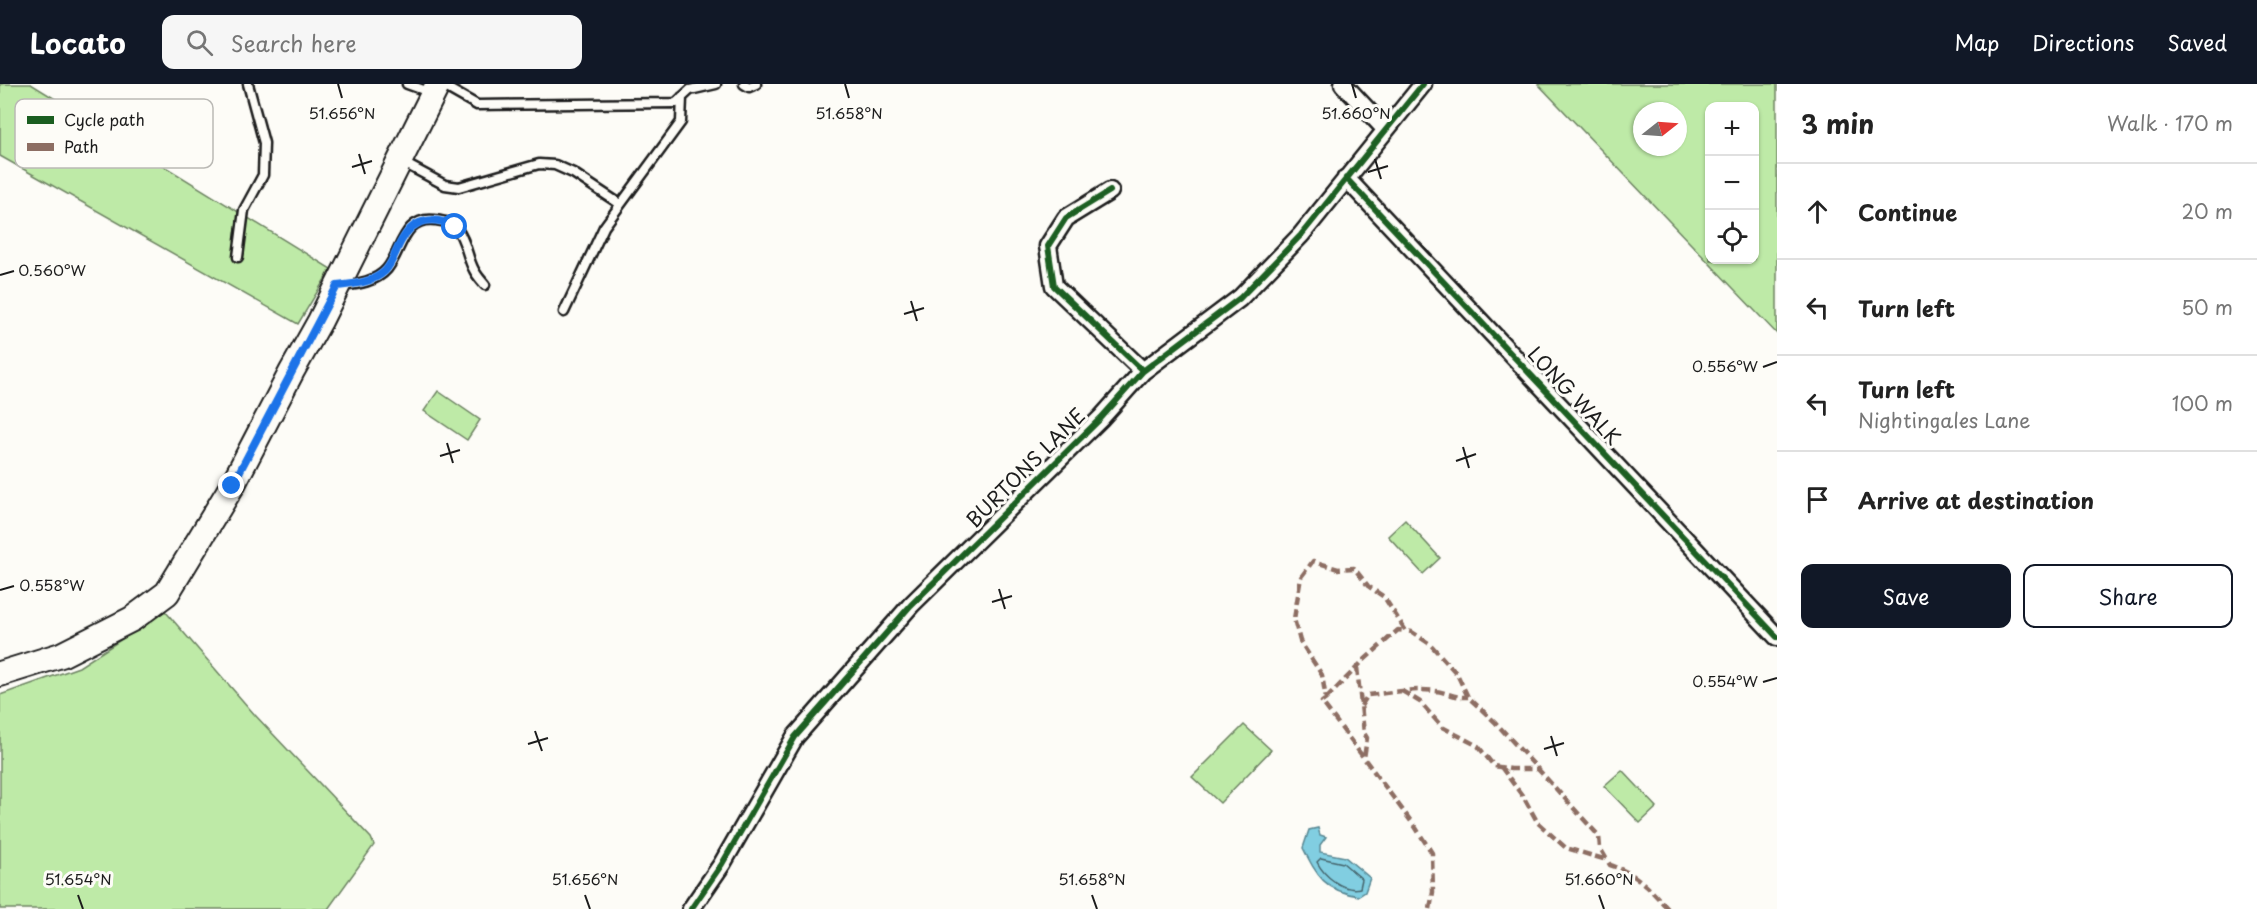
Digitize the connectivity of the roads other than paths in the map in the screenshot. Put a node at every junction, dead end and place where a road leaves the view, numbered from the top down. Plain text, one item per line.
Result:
1 (248, 84) edge
2 (406, 84) edge
3 (716, 84) edge
4 (744, 84) edge
5 (756, 84) edge
6 (1343, 84) edge
7 (1423, 84) edge
8 (437, 87) edge
9 (682, 98) junction
10 (1385, 129) junction
11 (399, 160) junction
12 (1346, 178) junction
13 (1110, 191) dead end
14 (620, 204) junction
15 (238, 257) dead end
16 (485, 285) dead end
17 (337, 286) junction
18 (564, 312) dead end
19 (1143, 371) junction
20 (1777, 638) edge
21 (0, 674) edge
22 (691, 909) edge

1 - 15 lane
2 - 8 lane
3 - 9 lane
4 - 5 lane
6 - 10 street
7 - 10 street, BURTONS LANE
8 - 9 lane
8 - 11 main road
9 - 14 lane
10 - 12 street, BURTONS LANE
11 - 14 lane
11 - 17 main road
12 - 19 street, BURTONS LANE
12 - 20 street, LONG WALK
13 - 19 street
14 - 18 lane
16 - 17 lane
17 - 21 main road
19 - 22 street, BURTONS LANE

